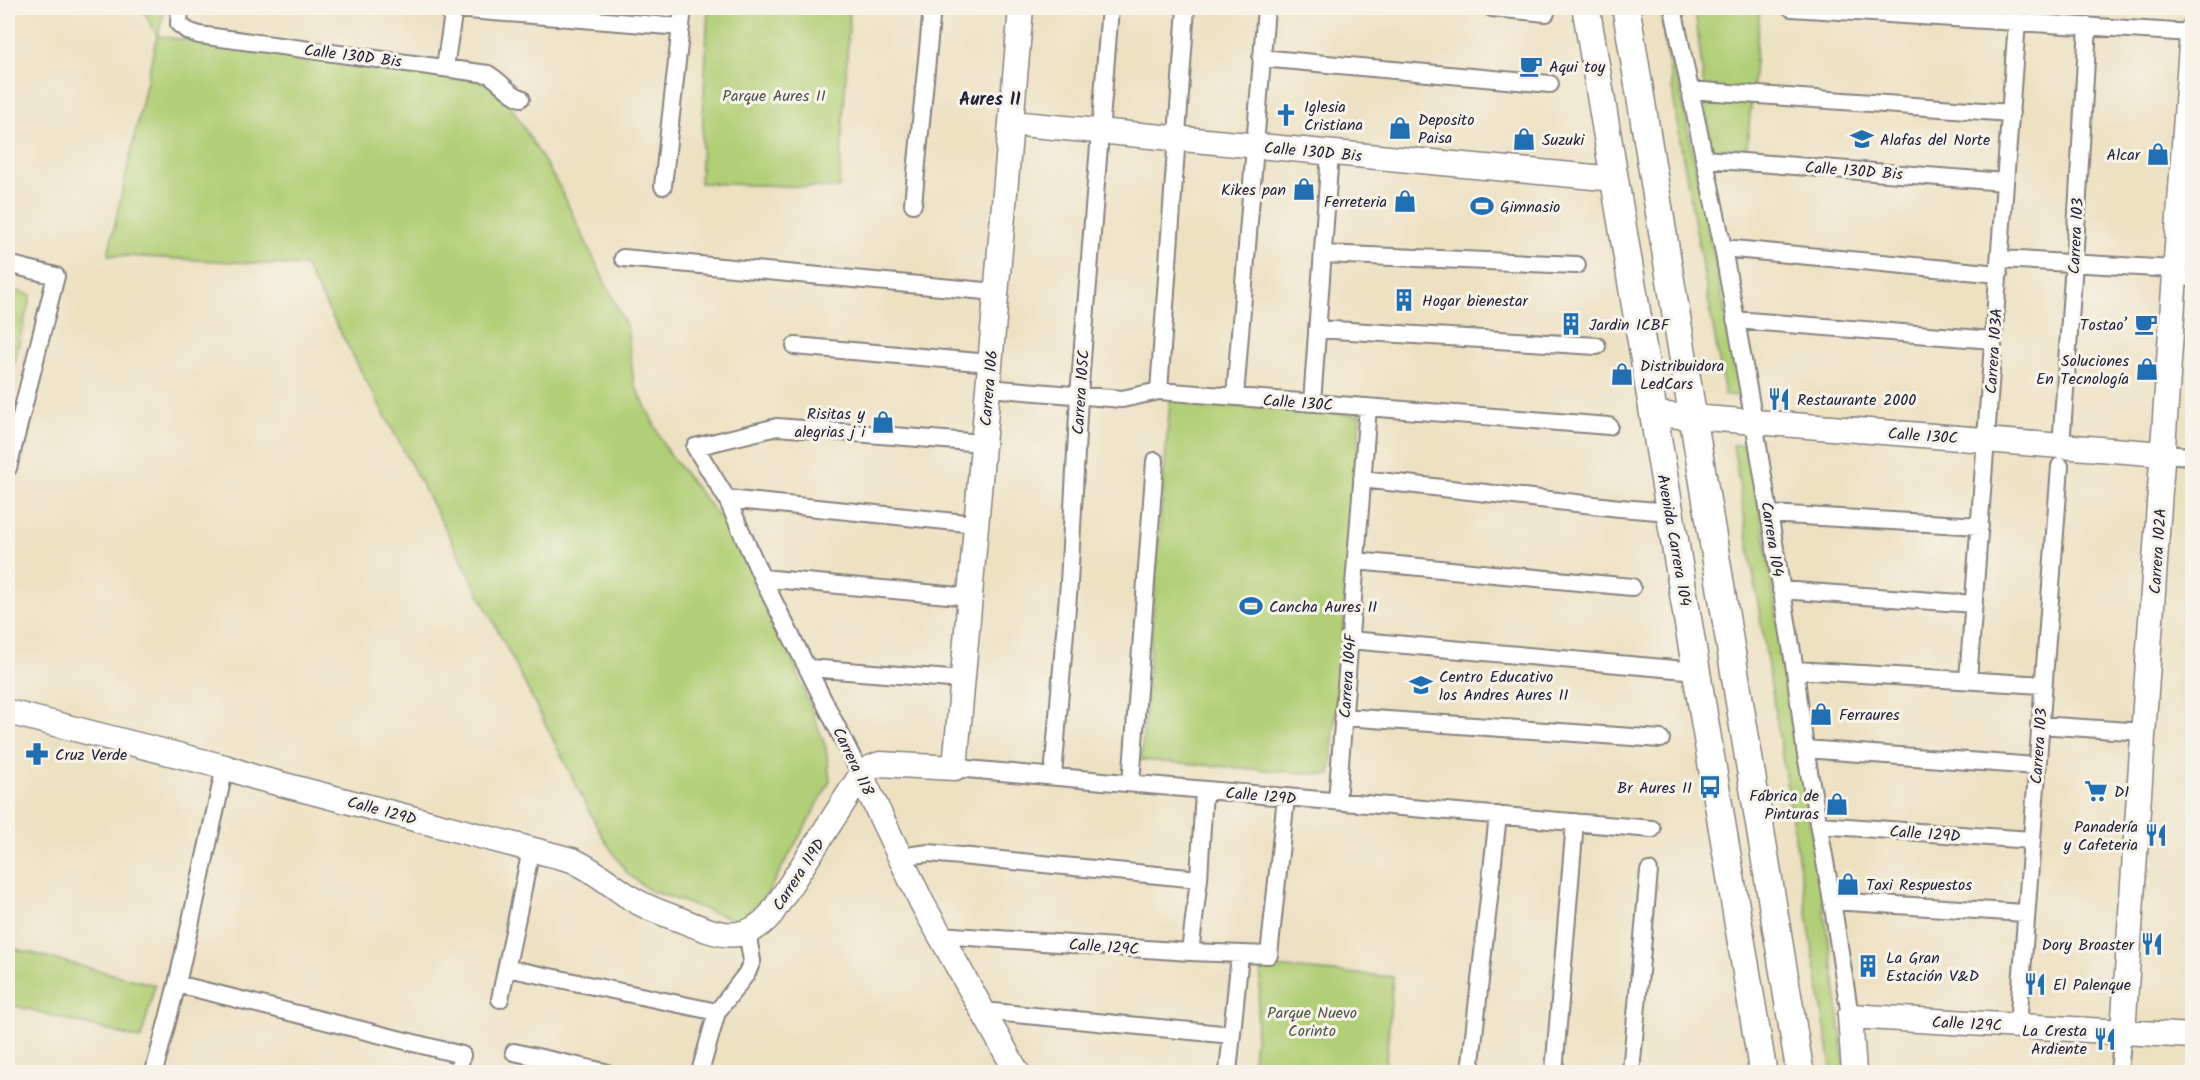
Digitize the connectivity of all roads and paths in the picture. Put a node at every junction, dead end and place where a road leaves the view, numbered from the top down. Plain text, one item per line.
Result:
1 (449, 8) edge
2 (683, 8) edge
3 (932, 8) edge
4 (1021, 8) edge
5 (1110, 8) edge
6 (1186, 8) edge
7 (1266, 8) edge
8 (1492, 8) edge
9 (1586, 8) edge
10 (1626, 8) edge
11 (1673, 8) edge
12 (1791, 8) edge
13 (503, 10) edge
14 (1546, 13) dead end
15 (180, 16) edge
16 (2017, 22) junction
17 (2088, 26) junction
18 (681, 27) junction
19 (2192, 32) edge
20 (1261, 58) junction
21 (445, 67) junction
22 (1550, 84) dead end
23 (1689, 90) junction
24 (521, 98) dead end
25 (2011, 112) junction
26 (1011, 123) junction
27 (1100, 131) junction
28 (1177, 138) junction
29 (1255, 146) junction
30 (1330, 153) junction
31 (1704, 159) junction
32 (1615, 179) junction
33 (2005, 182) junction
34 (663, 186) dead end
35 (913, 204) dead end
36 (1722, 248) junction
37 (1323, 254) junction
38 (623, 258) dead end
39 (2074, 263) junction
40 (8, 264) edge
41 (1577, 265) dead end
42 (1999, 267) junction
43 (2180, 275) edge
44 (996, 292) junction
45 (1735, 320) junction
46 (1317, 329) junction
47 (1994, 340) junction
48 (795, 346) dead end
49 (1597, 346) dead end
50 (990, 363) junction
51 (988, 388) junction
52 (1159, 391) junction
53 (1079, 396) junction
54 (1235, 397) junction
55 (1312, 403) junction
56 (1368, 407) junction
57 (1654, 414) junction
58 (1693, 418) junction
59 (1754, 422) junction
60 (1609, 426) dead end
61 (1986, 440) junction
62 (983, 442) junction
63 (2163, 454) junction
64 (2061, 456) junction
65 (2193, 456) edge
66 (1155, 461) dead end
67 (8, 468) edge
68 (1362, 478) junction
69 (727, 499) junction
70 (1670, 512) junction
71 (1769, 514) junction
72 (976, 524) junction
73 (1980, 526) junction
74 (1356, 561) junction
75 (762, 578) junction
76 (1632, 587) dead end
77 (1781, 590) junction
78 (970, 597) junction
79 (1974, 604) junction
80 (1350, 640) junction
81 (808, 668) junction
82 (1795, 670) junction
83 (1697, 671) junction
84 (963, 680) junction
85 (1968, 680) junction
86 (2043, 684) junction
87 (8, 712) edge
88 (1344, 717) junction
89 (2039, 725) junction
90 (2144, 732) junction
91 (1661, 739) dead end
92 (1805, 749) junction
93 (2036, 766) junction
94 (225, 767) junction
95 (955, 768) junction
96 (865, 771) junction
97 (1053, 776) junction
98 (1131, 783) junction
99 (1204, 790) junction
100 (1286, 797) junction
101 (1337, 801) junction
102 (1498, 815) junction
103 (1575, 822) junction
104 (1819, 825) junction
105 (1652, 829) dead end
106 (2031, 840) junction
107 (531, 850) junction
108 (902, 861) junction
109 (1649, 871) dead end
110 (1199, 879) junction
111 (1833, 901) junction
112 (2025, 913) junction
113 (744, 934) junction
114 (939, 935) junction
115 (1190, 952) junction
116 (1240, 955) junction
117 (507, 968) junction
118 (177, 984) junction
119 (500, 999) dead end
120 (983, 1011) junction
121 (717, 1012) junction
122 (1850, 1016) junction
123 (2018, 1026) junction
124 (2123, 1032) junction
125 (1232, 1035) junction
126 (2193, 1036) edge
127 (514, 1052) dead end
128 (154, 1072) edge
129 (458, 1072) edge
130 (605, 1072) edge
131 (700, 1072) edge
132 (1017, 1072) edge
133 (1227, 1072) edge
134 (1470, 1072) edge
135 (1554, 1072) edge
136 (1630, 1072) edge
137 (1763, 1072) edge
138 (1800, 1072) edge
139 (1854, 1072) edge
140 (2120, 1072) edge

1 - 13 street
1 - 21 street
2 - 18 street
3 - 35 street
4 - 26 street, Carrera 106
5 - 27 street, Carrera 105C
6 - 28 street
7 - 20 street
8 - 14 street
9 - 32 main road, Avenida Carrera 104
10 - 58 main road
11 - 23 street, Carrera 104
12 - 16 street
13 - 18 street
15 - 21 street, Calle 130D Bis
16 - 17 street
16 - 25 street, Carrera 103A
17 - 19 street
17 - 39 street, Carrera 103
18 - 34 street
19 - 43 street, Carrera 102A
20 - 22 street
20 - 29 street
21 - 24 street, Calle 130D Bis
23 - 25 street
23 - 31 street, Carrera 104
25 - 33 street, Carrera 103A
26 - 27 street, Calle 130D Bis
26 - 44 street, Carrera 106
27 - 28 street, Calle 130D Bis
27 - 53 street, Carrera 105C
28 - 29 street, Calle 130D Bis
28 - 52 street
29 - 30 street, Calle 130D Bis
29 - 54 street
30 - 32 street, Calle 130D Bis
30 - 37 street
31 - 33 street, Calle 130D Bis
31 - 36 street, Carrera 104
32 - 57 main road, Avenida Carrera 104
33 - 42 street, Carrera 103A
36 - 42 street
36 - 45 street, Carrera 104
37 - 41 street
37 - 46 street
38 - 44 street
39 - 42 street
39 - 43 street
39 - 64 street, Carrera 103
40 - 67 street
42 - 47 street, Carrera 103A
43 - 63 street, Carrera 102A
44 - 50 street, Carrera 106
45 - 47 street
45 - 59 street, Carrera 104
46 - 49 street
46 - 55 street
47 - 61 street, Carrera 103A
48 - 50 street
50 - 51 street, Carrera 106
51 - 53 street, Calle 130C
51 - 62 street, Carrera 106
52 - 53 street, Calle 130C
52 - 54 street, Calle 130C
53 - 97 street, Carrera 105C
54 - 55 street, Calle 130C
55 - 56 street, Calle 130C
56 - 60 street, Calle 130C
56 - 68 street, Carrera 104F
57 - 58 street, Calle 130C
57 - 70 main road, Avenida Carrera 104
58 - 59 street, Calle 130C
58 - 138 main road
59 - 61 street, Calle 130C
59 - 71 street, Carrera 104
61 - 64 street, Calle 130C
61 - 73 street, Carrera 103A
62 - 69 street, Carrera 118
62 - 72 street, Carrera 106
63 - 64 street, Calle 130C
63 - 65 street, Calle 130C
63 - 90 street, Carrera 102A
64 - 86 street, Carrera 103
66 - 98 street
68 - 70 street
68 - 74 street, Carrera 104F
69 - 72 street
69 - 75 street, Carrera 118
70 - 83 main road, Avenida Carrera 104
71 - 73 street
71 - 77 street, Carrera 104
72 - 78 street, Carrera 106
73 - 79 street, Carrera 103A
74 - 76 street
74 - 80 street, Carrera 104F
75 - 78 street
75 - 81 street, Carrera 118
77 - 79 street
77 - 82 street, Carrera 104
78 - 84 street, Carrera 106
79 - 85 street, Carrera 103A
80 - 83 street
80 - 88 street, Carrera 104F
81 - 84 street
81 - 96 street, Carrera 118
82 - 85 street
82 - 92 street, Carrera 104
83 - 137 main road, Avenida Carrera 104
84 - 95 street, Carrera 106
85 - 86 street
86 - 89 street, Carrera 103
87 - 94 street, Calle 129D
88 - 91 street
88 - 101 street, Carrera 104F
89 - 90 street
89 - 93 street, Carrera 103
90 - 124 street, Carrera 102A
92 - 93 street
92 - 104 street, Carrera 104
93 - 106 street, Carrera 103
94 - 107 street, Calle 129D
94 - 118 street
95 - 96 street, Calle 129D
95 - 97 street, Calle 129D
96 - 108 street, Carrera 118
96 - 113 street, Carrera 119D
97 - 98 street, Calle 129D
98 - 99 street, Calle 129D
99 - 100 street, Calle 129D
99 - 110 street
100 - 101 street, Calle 129D
100 - 116 street, Calle 129C
101 - 102 street, Calle 129D
102 - 103 street, Calle 129D
102 - 134 street
103 - 105 street, Calle 129D
103 - 135 street
104 - 106 street, Calle 129D
104 - 111 street, Carrera 104
106 - 112 street, Carrera 103
107 - 113 street, Calle 129D
107 - 117 street
108 - 110 street
108 - 114 street, Carrera 118
109 - 136 street
110 - 115 street
111 - 112 street
111 - 122 street, Carrera 104
112 - 123 street, Carrera 103
113 - 121 street
114 - 115 street, Calle 129C
114 - 120 street, Carrera 118
115 - 116 street, Calle 129C
116 - 125 street
117 - 119 street
117 - 121 street
118 - 128 street
118 - 129 street
120 - 125 street
120 - 132 street, Carrera 118
121 - 131 street
122 - 123 street, Calle 129C
122 - 139 street, Carrera 104
123 - 124 street, Calle 129C
124 - 126 street, Calle 129C
124 - 140 street, Carrera 102A
125 - 133 street
127 - 130 street

